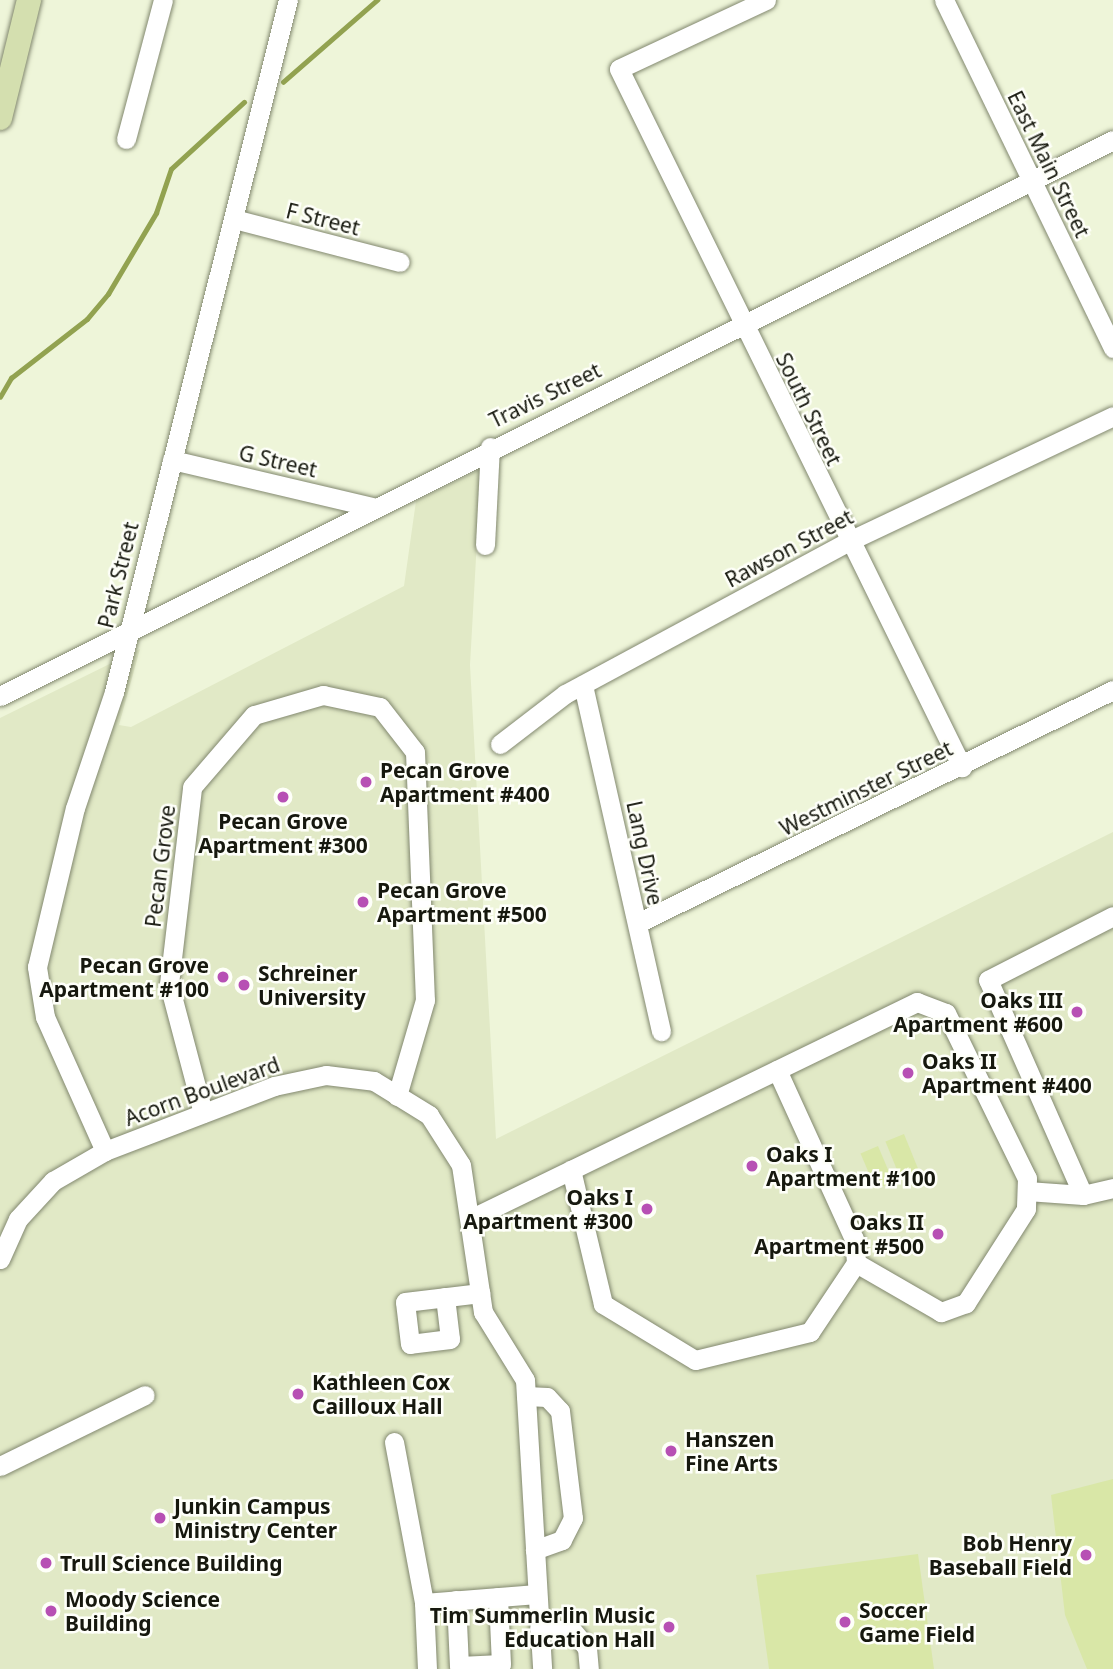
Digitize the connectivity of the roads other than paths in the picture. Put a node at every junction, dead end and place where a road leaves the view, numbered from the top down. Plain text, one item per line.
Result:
1 (29, 0) edge
2 (163, 0) edge
3 (288, 0) edge
4 (766, 0) edge
5 (943, 0) edge
6 (0, 118) edge
7 (126, 139) dead end
8 (1113, 140) edge
9 (1031, 180) junction
10 (234, 219) junction
11 (400, 262) dead end
12 (742, 323) junction
13 (1113, 348) edge
14 (1113, 415) edge
15 (491, 447) junction
16 (172, 460) junction
17 (373, 507) junction
18 (849, 541) junction
19 (485, 545) dead end
20 (127, 631) junction
21 (583, 685) junction
22 (1113, 690) edge
23 (0, 696) edge
24 (500, 744) dead end
25 (962, 767) junction
26 (1113, 916) edge
27 (638, 923) junction
28 (661, 1031) dead end
29 (777, 1070) junction
30 (397, 1096) junction
31 (203, 1113) junction
32 (105, 1151) junction
33 (571, 1170) junction
34 (1113, 1188) edge
35 (1027, 1191) junction
36 (1083, 1195) junction
37 (470, 1219) junction
38 (0, 1259) edge
39 (856, 1263) junction
40 (480, 1293) junction
41 (445, 1297) dead end
42 (145, 1395) dead end
43 (526, 1396) junction
44 (394, 1443) dead end
45 (0, 1466) edge
46 (535, 1550) junction
47 (537, 1594) junction
48 (498, 1597) junction
49 (456, 1600) junction
50 (424, 1603) junction
51 (539, 1629) junction
52 (427, 1669) edge
53 (541, 1669) edge
54 (589, 1669) edge

1 - 6 main road
2 - 7 street
3 - 10 street, Park Street
4 - 12 street, South Street
5 - 9 street, East Main Street
8 - 9 street, Travis Street
9 - 12 street, Travis Street
9 - 13 street, East Main Street
10 - 11 street, F Street
10 - 16 street, Park Street
12 - 15 street, Travis Street
12 - 18 street, South Street
14 - 18 street, Rawson Street
15 - 17 street, Travis Street
15 - 19 street
16 - 17 street, G Street
16 - 20 street, Park Street
17 - 20 street, Travis Street
18 - 21 street, Rawson Street
18 - 25 street, South Street
20 - 23 street, Travis Street
20 - 32 street, Park Street
21 - 24 street, Rawson Street
21 - 27 street, Lang Drive
22 - 25 street, Westminster Street
25 - 27 street, Westminster Street
26 - 36 street
27 - 28 street, Lang Drive
29 - 33 street
29 - 35 street
29 - 39 street
30 - 31 street, Acorn Boulevard
30 - 31 street, Pecan Grove
30 - 37 street, Acorn Boulevard
31 - 32 street, Acorn Boulevard
32 - 38 street, Acorn Boulevard
33 - 37 street
33 - 39 street
34 - 36 street
35 - 36 street
35 - 39 street
37 - 40 street, Acorn Boulevard
40 - 41 street
40 - 43 street, Acorn Boulevard
42 - 45 street
43 - 46 street, Acorn Boulevard
43 - 46 street
44 - 50 street
46 - 47 street, Acorn Boulevard
47 - 48 street
47 - 51 street, Acorn Boulevard
48 - 49 street
48 - 49 street
49 - 50 street
50 - 52 street
51 - 53 street, Acorn Boulevard
51 - 54 street

